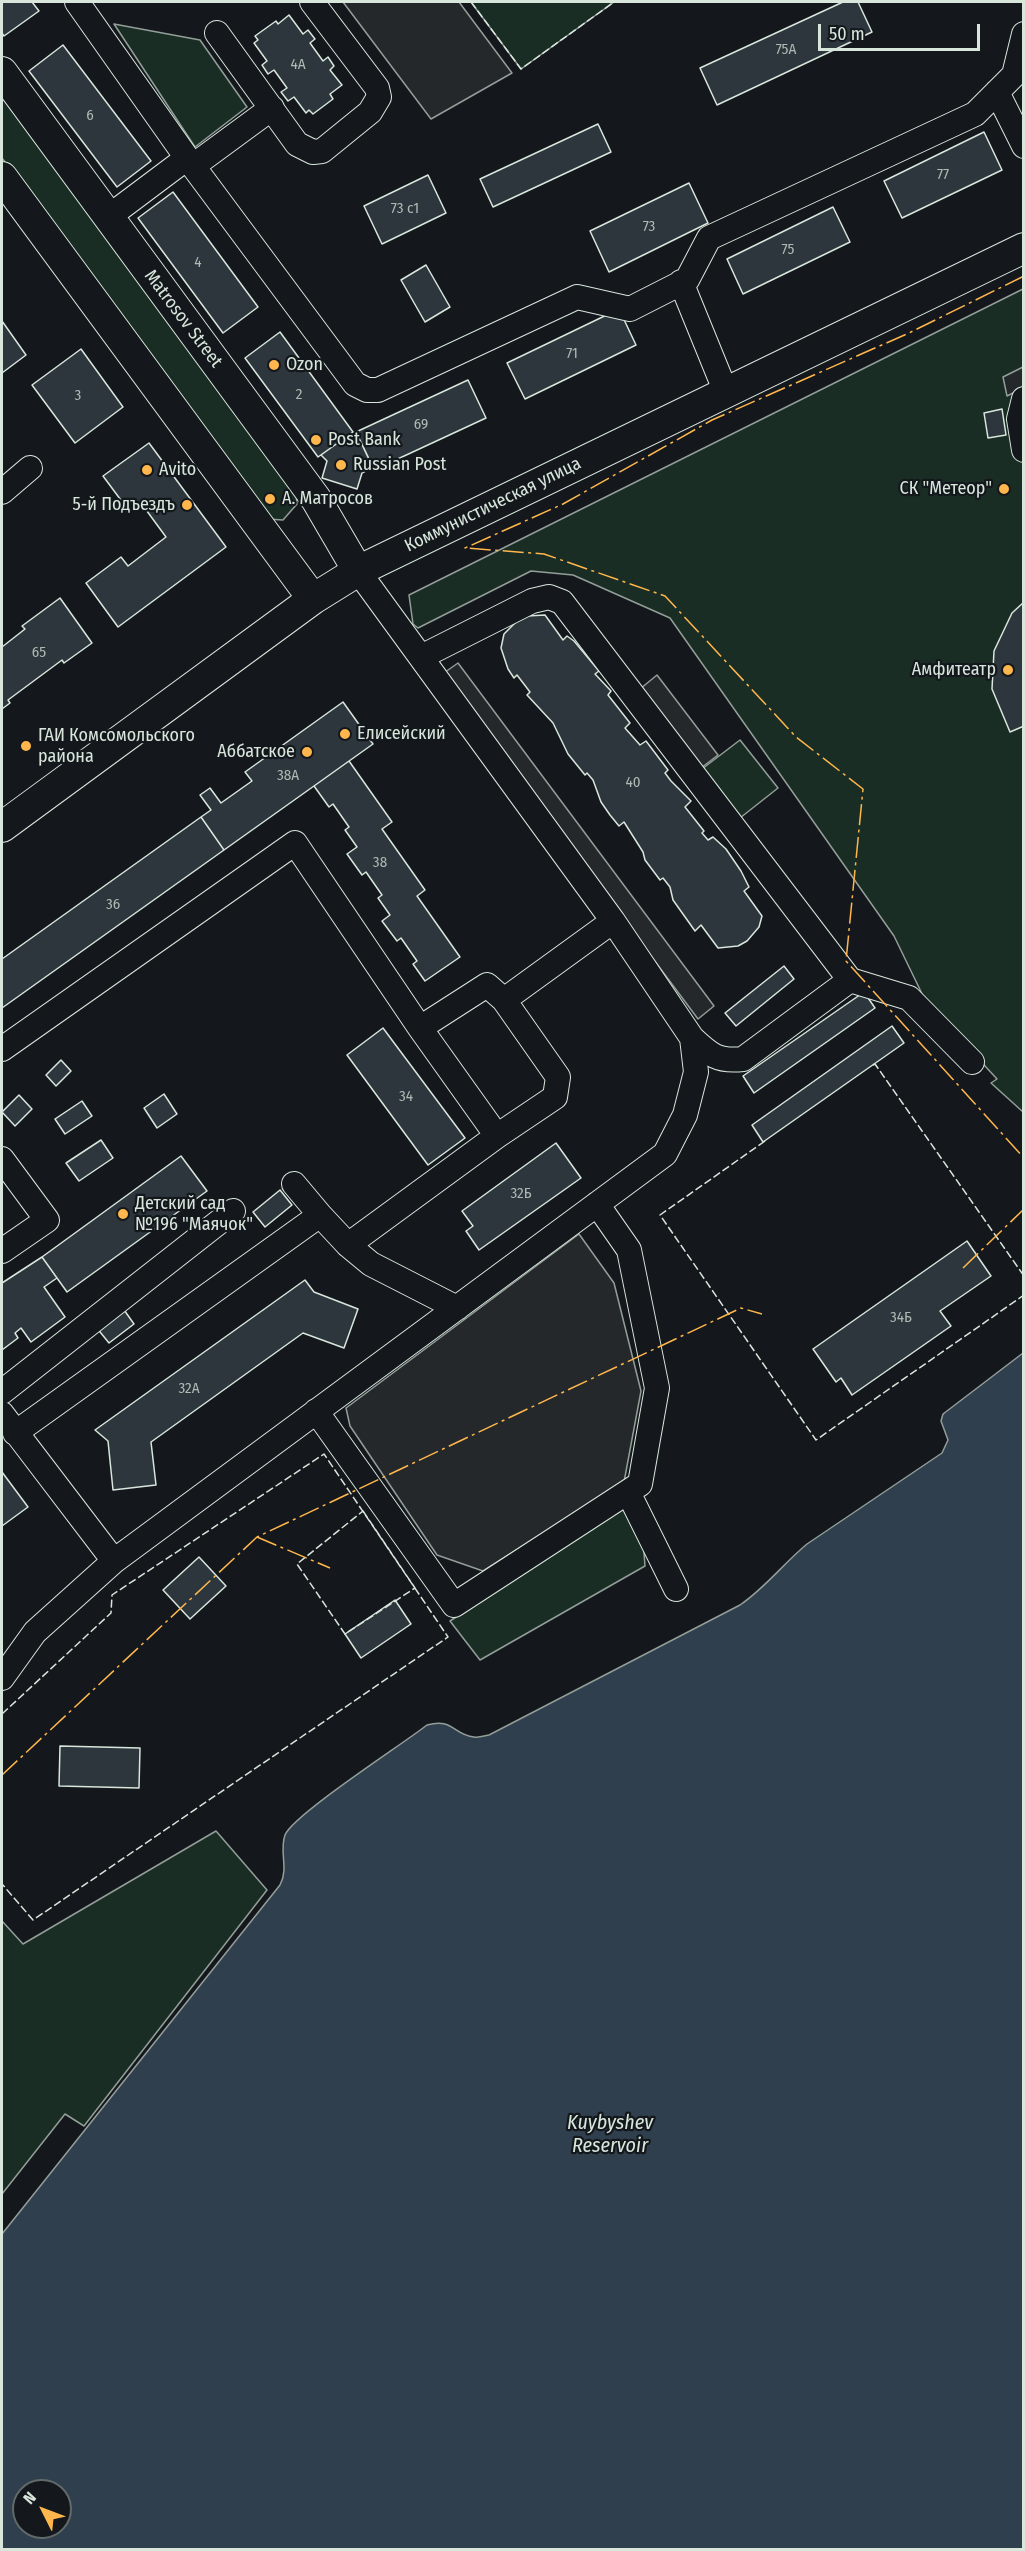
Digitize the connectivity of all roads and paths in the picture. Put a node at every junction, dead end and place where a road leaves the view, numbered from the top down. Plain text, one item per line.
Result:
1 (77, 2) edge
2 (312, 2) edge
3 (217, 33) dead end
4 (1023, 34) edge
5 (2, 72) edge
6 (997, 92) junction
7 (272, 108) junction
8 (1023, 146) edge
9 (190, 162) junction
10 (2, 177) edge
11 (107, 218) junction
12 (1023, 248) edge
13 (681, 282) junction
14 (726, 390) junction
15 (1023, 399) edge
16 (1023, 450) edge
17 (30, 468) dead end
18 (2, 492) edge
19 (358, 571) junction
20 (312, 599) junction
21 (421, 657) junction
22 (2, 827) edge
23 (613, 921) junction
24 (850, 980) junction
25 (504, 1000) junction
26 (420, 1028) junction
27 (692, 1038) junction
28 (2, 1049) edge
29 (972, 1062) dead end
30 (497, 1136) junction
31 (2, 1159) edge
32 (294, 1184) dead end
33 (597, 1204) junction
34 (233, 1211) dead end
35 (320, 1215) junction
36 (348, 1245) junction
37 (2, 1251) edge
38 (457, 1308) junction
39 (2, 1392) edge
40 (316, 1411) junction
41 (8, 1424) edge
42 (628, 1492) junction
43 (114, 1561) junction
44 (676, 1589) dead end
45 (35, 1632) junction
46 (2, 1652) edge
47 (2, 1678) edge

1 - 9 lane
2 - 7 lane
3 - 7 lane
4 - 6 lane
5 - 11 main road, Matrosov Street
6 - 8 lane
6 - 13 lane
7 - 9 lane
9 - 11 lane
9 - 13 lane
10 - 20 main road
11 - 19 main road, Matrosov Street
12 - 14 main road, Коммунистическая улица
13 - 14 lane
14 - 19 main road, Коммунистическая улица
15 - 16 lane
17 - 18 lane
19 - 20 main road, Коммунистическая улица
19 - 21 lane
20 - 22 main road, Коммунистическая улица
21 - 23 lane
21 - 24 lane
23 - 25 lane
23 - 27 lane
24 - 27 lane
24 - 29 lane
25 - 26 lane
25 - 30 lane
26 - 28 lane
26 - 30 lane
27 - 33 lane
30 - 36 lane
31 - 37 lane
32 - 35 lane
33 - 38 lane
33 - 42 lane
34 - 39 lane
35 - 36 lane
35 - 41 lane
36 - 38 lane
38 - 40 lane
40 - 42 lane
40 - 43 lane
41 - 43 lane
42 - 44 lane
43 - 45 lane
45 - 46 lane
45 - 47 lane

